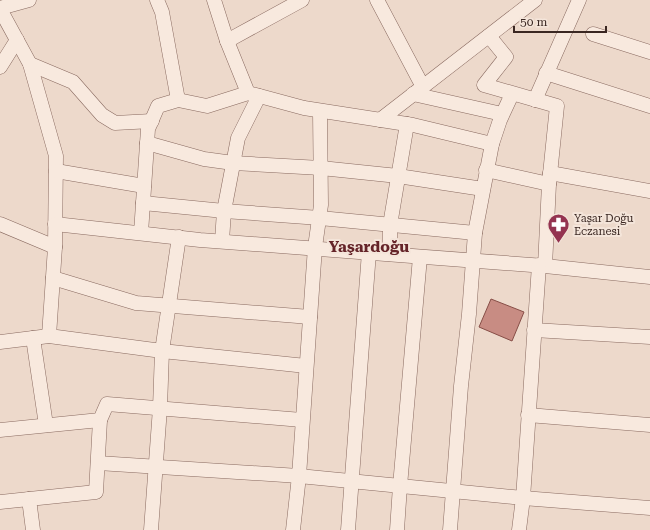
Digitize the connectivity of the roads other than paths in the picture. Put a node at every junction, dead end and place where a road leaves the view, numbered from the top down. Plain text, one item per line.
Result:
1 (29, 0) edge
2 (157, 0) edge
3 (214, 0) edge
4 (302, 0) edge
5 (378, 0) edge
6 (535, 0) edge
7 (579, 0) edge
8 (277, 6) edge
9 (0, 8) edge
10 (593, 34) dead end
11 (489, 36) junction
12 (17, 40) junction
13 (227, 41) junction
14 (650, 52) edge
15 (30, 64) junction
16 (0, 67) edge
17 (546, 73) junction
18 (418, 91) junction
19 (254, 94) junction
20 (512, 94) junction
21 (178, 100) junction
22 (535, 100) junction
23 (650, 106) edge
24 (320, 111) junction
25 (502, 114) junction
26 (380, 120) junction
27 (152, 121) junction
28 (407, 124) junction
29 (147, 143) junction
30 (492, 144) junction
31 (233, 163) junction
32 (321, 168) junction
33 (486, 170) junction
34 (56, 171) junction
35 (398, 176) junction
36 (550, 178) junction
37 (144, 186) junction
38 (483, 189) junction
39 (650, 191) edge
40 (143, 203) junction
41 (224, 211) junction
42 (320, 218) junction
43 (55, 224) junction
44 (390, 225) junction
45 (1, 227) edge
46 (141, 233) junction
47 (475, 233) junction
48 (180, 237) junction
49 (222, 241) junction
50 (55, 247) junction
51 (315, 247) junction
52 (369, 252) junction
53 (390, 254) junction
54 (420, 257) junction
55 (473, 261) junction
56 (542, 266) junction
57 (650, 277) edge
58 (53, 278) junction
59 (169, 305) junction
60 (310, 317) junction
61 (534, 330) junction
62 (49, 336) junction
63 (650, 337) edge
64 (33, 338) junction
65 (0, 342) edge
66 (162, 351) junction
67 (306, 366) junction
68 (160, 408) junction
69 (528, 415) junction
70 (100, 420) junction
71 (302, 420) junction
72 (46, 425) junction
73 (650, 425) edge
74 (0, 430) edge
75 (98, 463) junction
76 (155, 466) junction
77 (299, 476) junction
78 (351, 481) junction
79 (400, 486) junction
80 (454, 491) junction
81 (523, 498) junction
82 (29, 499) junction
83 (0, 502) edge
84 (650, 508) edge
85 (33, 530) edge
86 (151, 530) edge
87 (293, 530) edge
88 (348, 530) edge
89 (397, 530) edge
90 (450, 530) edge
91 (518, 530) edge

1 - 9 street
2 - 21 street
3 - 13 street
4 - 8 street
5 - 18 street
6 - 11 street
7 - 17 street
8 - 13 street
9 - 12 street
10 - 14 street
11 - 18 street
11 - 20 street
12 - 15 street
12 - 16 street
13 - 19 street
15 - 27 street
15 - 34 street
17 - 22 street
17 - 23 street
18 - 25 street
18 - 26 street
19 - 21 street
19 - 24 street
19 - 31 street
20 - 22 street
20 - 25 street
21 - 27 street
22 - 36 street
24 - 26 street
24 - 32 street
25 - 30 street
26 - 28 street
27 - 29 street
28 - 30 street
28 - 35 street
29 - 31 street
29 - 37 street
30 - 33 street
31 - 32 street
31 - 41 street
32 - 35 street
32 - 42 street
33 - 36 street
33 - 38 street
34 - 37 street
34 - 43 street
35 - 38 street
35 - 44 street
36 - 39 street
36 - 56 street
37 - 40 street
38 - 47 street
40 - 41 street
40 - 46 street
41 - 42 street
41 - 49 street
42 - 44 street
42 - 51 street
43 - 46 street
43 - 50 street
44 - 47 street
44 - 53 street
45 - 50 street
46 - 48 street
47 - 55 street
48 - 49 street
48 - 59 street
49 - 51 street
50 - 58 street
51 - 52 street
51 - 60 street
52 - 53 street
52 - 78 street
53 - 54 street
54 - 55 street
54 - 79 street
55 - 56 street
55 - 80 street
56 - 57 street
56 - 61 street
58 - 59 street
58 - 62 street
59 - 60 street
59 - 66 street
60 - 67 street
61 - 63 street
61 - 69 street
62 - 64 street
62 - 66 street
64 - 65 street
64 - 72 street
66 - 67 street
66 - 68 street
67 - 71 street
68 - 70 street
68 - 71 street
68 - 76 street
69 - 73 street
69 - 81 street
70 - 72 street
70 - 75 street
71 - 77 street
72 - 74 street
75 - 76 street
75 - 82 street
76 - 77 street
76 - 86 street
77 - 78 street
77 - 87 street
78 - 79 street
78 - 88 street
79 - 80 street
79 - 89 street
80 - 81 street
80 - 90 street
81 - 84 street
81 - 91 street
82 - 83 street
82 - 85 street

